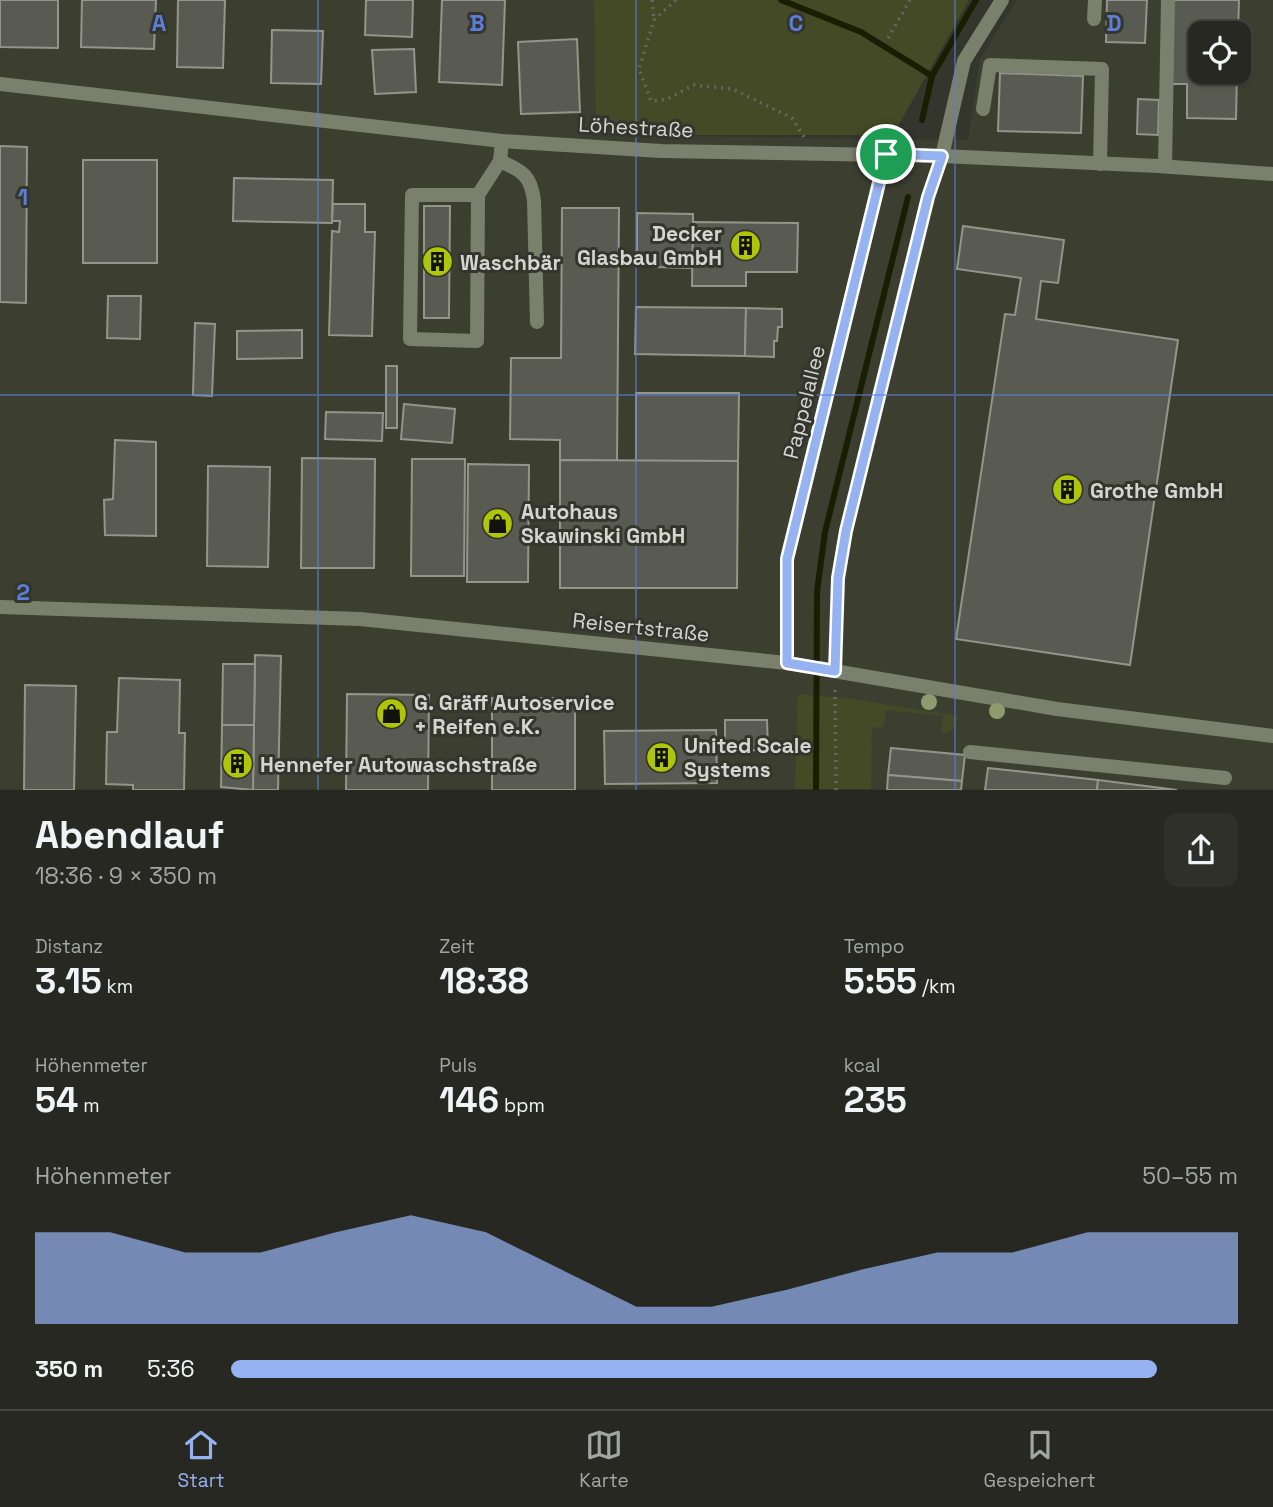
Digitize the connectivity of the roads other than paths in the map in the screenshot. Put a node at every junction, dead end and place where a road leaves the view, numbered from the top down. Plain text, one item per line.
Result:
1 (1002, 0) edge
2 (1095, 0) edge
3 (1168, 0) edge
4 (1094, 19) dead end
5 (0, 85) edge
6 (983, 109) dead end
7 (502, 141) junction
8 (886, 154) junction
9 (942, 156) junction
10 (500, 161) junction
11 (1100, 164) junction
12 (1165, 166) junction
13 (1273, 174) edge
14 (478, 195) junction
15 (537, 321) dead end
16 (0, 607) edge
17 (787, 663) junction
18 (1273, 736) edge
19 (970, 752) dead end
20 (1225, 778) dead end

1 - 9 street
2 - 4 street
3 - 12 street
5 - 7 street, Löhestraße
6 - 11 street
7 - 8 street, Löhestraße
7 - 10 street
8 - 9 street, Löhestraße
8 - 17 street, Pappelallee
9 - 11 street, Löhestraße
10 - 14 street
10 - 15 street
11 - 12 street, Löhestraße
12 - 13 street, Löhestraße
14 - 14 street
16 - 17 street, Reisertstraße
17 - 18 street, Reisertstraße
19 - 20 street

